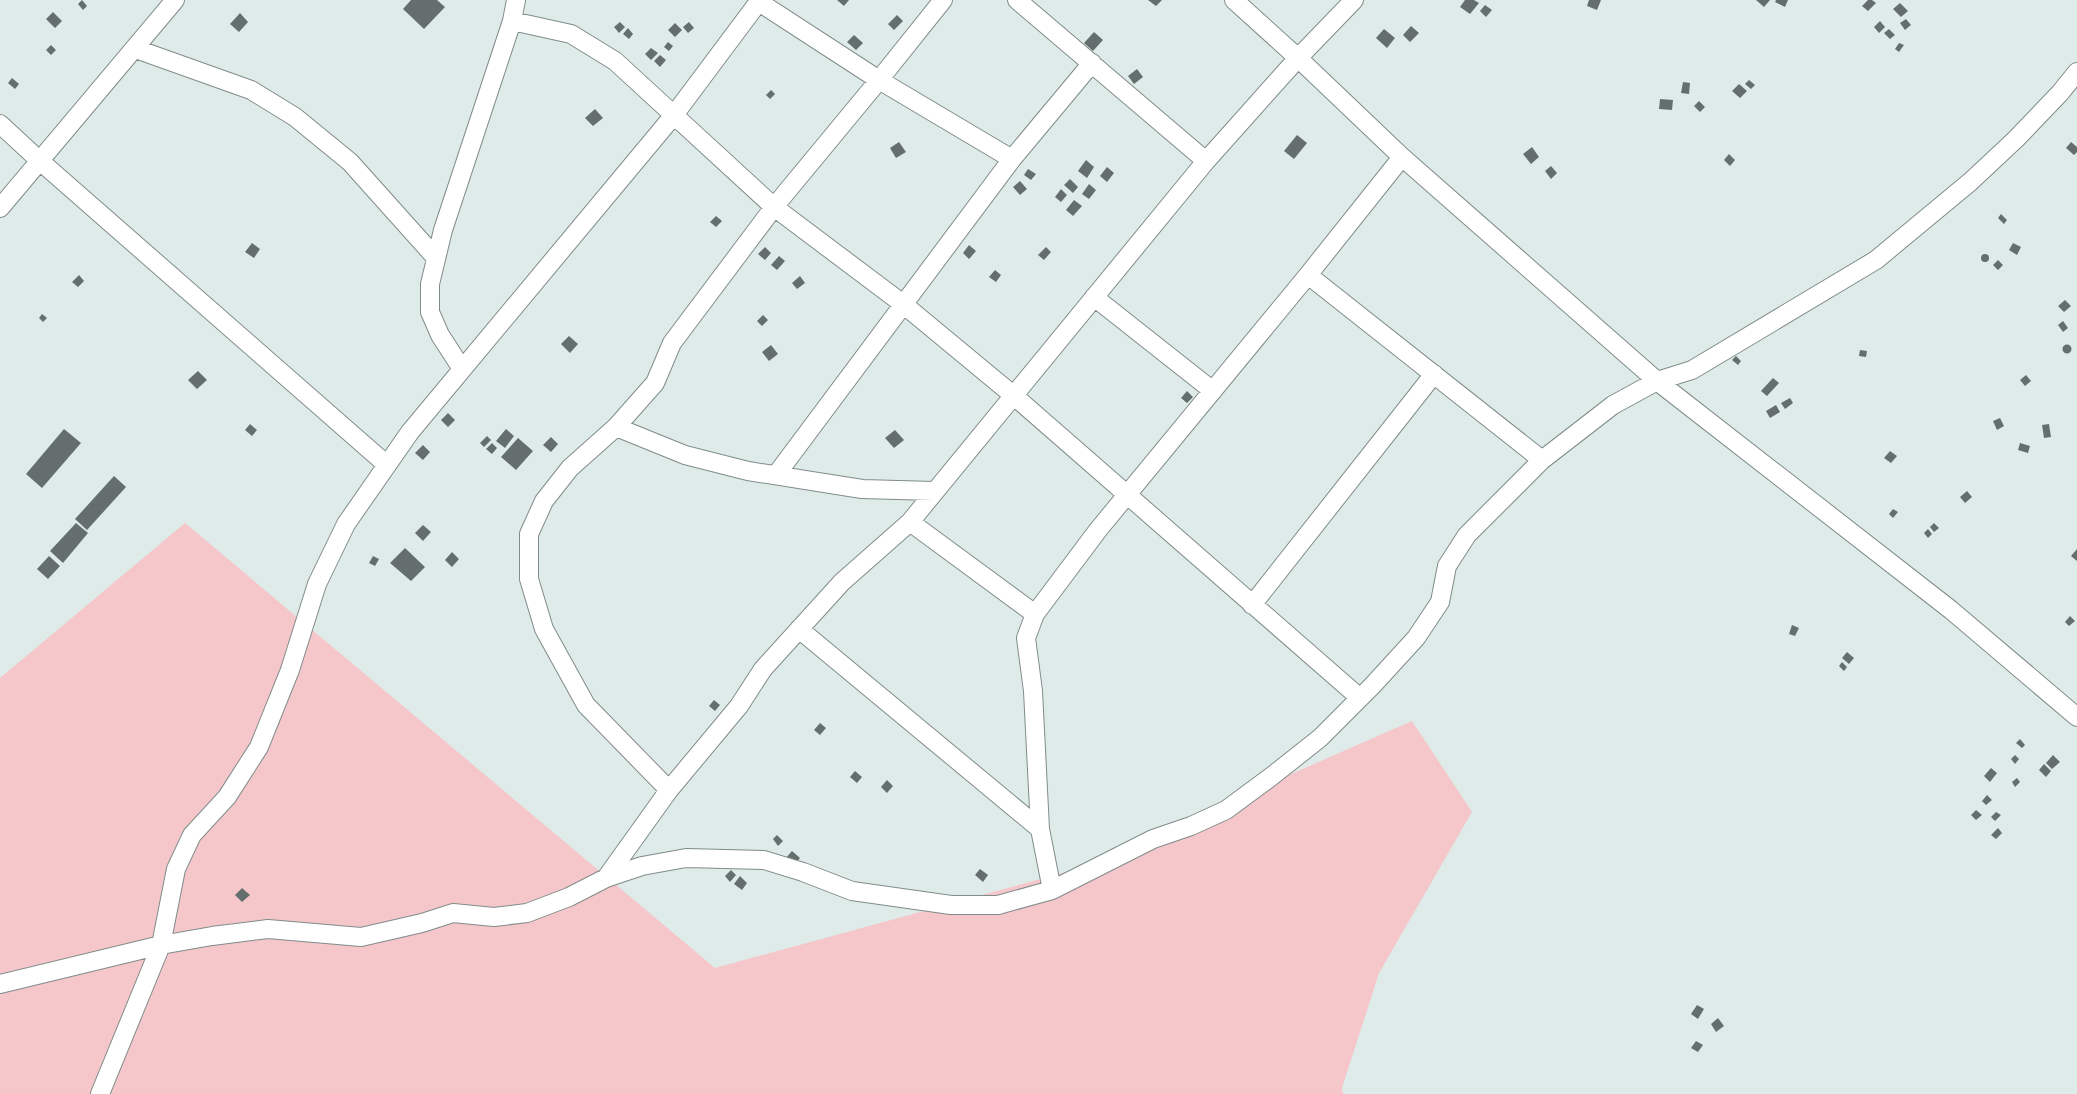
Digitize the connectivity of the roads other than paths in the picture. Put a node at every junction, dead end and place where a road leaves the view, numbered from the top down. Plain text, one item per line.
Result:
1 (175, 0) edge
2 (516, 0) edge
3 (943, 0) edge
4 (1017, 0) edge
5 (1234, 0) edge
6 (1353, 0) edge
7 (760, 1) edge
8 (512, 21) junction
9 (136, 49) junction
10 (1298, 58) junction
11 (1092, 63) junction
12 (2077, 72) edge
13 (879, 80) junction
14 (674, 114) junction
15 (0, 124) edge
16 (1402, 157) junction
17 (1012, 159) junction
18 (40, 161) junction
19 (1206, 161) junction
20 (774, 207) junction
21 (0, 208) edge
22 (436, 258) junction
23 (1308, 275) junction
24 (1094, 297) junction
25 (903, 304) junction
26 (462, 369) junction
27 (1434, 374) junction
28 (1658, 381) junction
29 (1213, 391) junction
30 (1012, 395) junction
31 (616, 427) junction
32 (1542, 460) junction
33 (387, 465) junction
34 (776, 475) junction
35 (934, 491) junction
36 (1126, 496) junction
37 (910, 522) junction
38 (1252, 604) junction
39 (1035, 614) junction
40 (798, 629) junction
41 (1360, 698) junction
42 (2077, 717) edge
43 (669, 790) junction
44 (1040, 829) junction
45 (606, 878) junction
46 (1052, 890) junction
47 (161, 945) junction
48 (0, 984) edge
49 (100, 1094) edge

1 - 9 street
2 - 8 street
3 - 13 street
4 - 11 street
5 - 10 street
6 - 10 street
7 - 13 street
7 - 14 street
8 - 14 street
8 - 22 street
9 - 18 street
9 - 22 street
10 - 16 street
10 - 19 street
11 - 17 street
11 - 19 street
12 - 28 street
13 - 17 street
13 - 20 street
14 - 20 street
14 - 26 street
15 - 18 street
16 - 23 street
16 - 28 street
17 - 25 street
18 - 21 street
18 - 33 street
19 - 24 street
20 - 25 street
20 - 31 street
22 - 26 street
23 - 27 street
23 - 29 street
24 - 29 street
24 - 30 street
25 - 30 street
25 - 34 street
26 - 33 street
27 - 32 street
27 - 38 street
28 - 32 street
28 - 42 street
29 - 36 street
30 - 35 street
30 - 36 street
31 - 34 street
31 - 43 street
32 - 41 street
33 - 47 street
34 - 35 street
35 - 37 street
36 - 38 street
36 - 39 street
37 - 39 street
37 - 40 street
38 - 41 street
39 - 44 street
40 - 43 street
40 - 44 street
41 - 46 street
43 - 45 street
44 - 46 street
45 - 46 street
45 - 47 street
47 - 48 street
47 - 49 street

